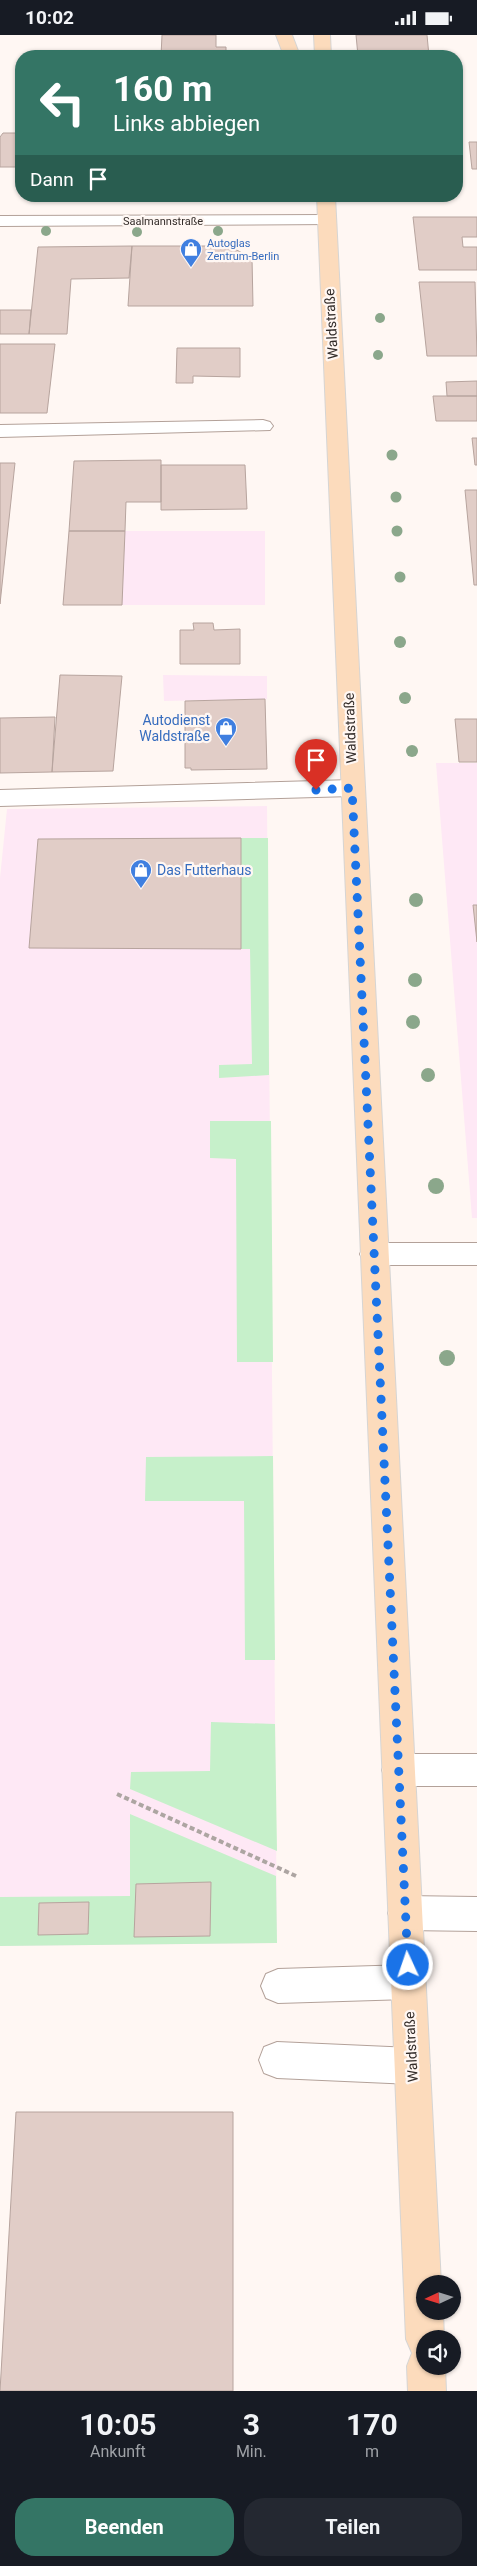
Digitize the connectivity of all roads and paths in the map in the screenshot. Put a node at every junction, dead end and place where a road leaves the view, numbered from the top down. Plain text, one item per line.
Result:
1 (284, 35) edge
2 (322, 35) edge
3 (290, 50) edge
4 (323, 50) edge
5 (326, 208) edge
6 (0, 221) edge
7 (263, 426) dead end
8 (0, 431) edge
9 (352, 788) junction
10 (0, 798) edge
11 (374, 1254) junction
12 (477, 1254) edge
13 (398, 1770) junction
14 (477, 1770) edge
15 (117, 1794) dead end
16 (296, 1876) dead end
17 (405, 1913) junction
18 (477, 1914) edge
19 (408, 1982) junction
20 (278, 1986) dead end
21 (277, 2060) dead end
22 (412, 2066) junction
23 (425, 2330) edge
24 (427, 2375) edge
25 (428, 2391) edge

1 - 3 main road
2 - 4 main road
5 - 6 street, Saalmannstraße
5 - 9 main road, Waldstraße
7 - 8 street
9 - 10 street
9 - 11 main road, Waldstraße
11 - 12 street
11 - 13 main road, Waldstraße
13 - 14 street
13 - 17 main road, Waldstraße
15 - 16 path
17 - 18 street
17 - 19 main road, Waldstraße
19 - 20 street
19 - 22 main road, Waldstraße
21 - 22 street
22 - 23 main road, Waldstraße
24 - 25 main road

